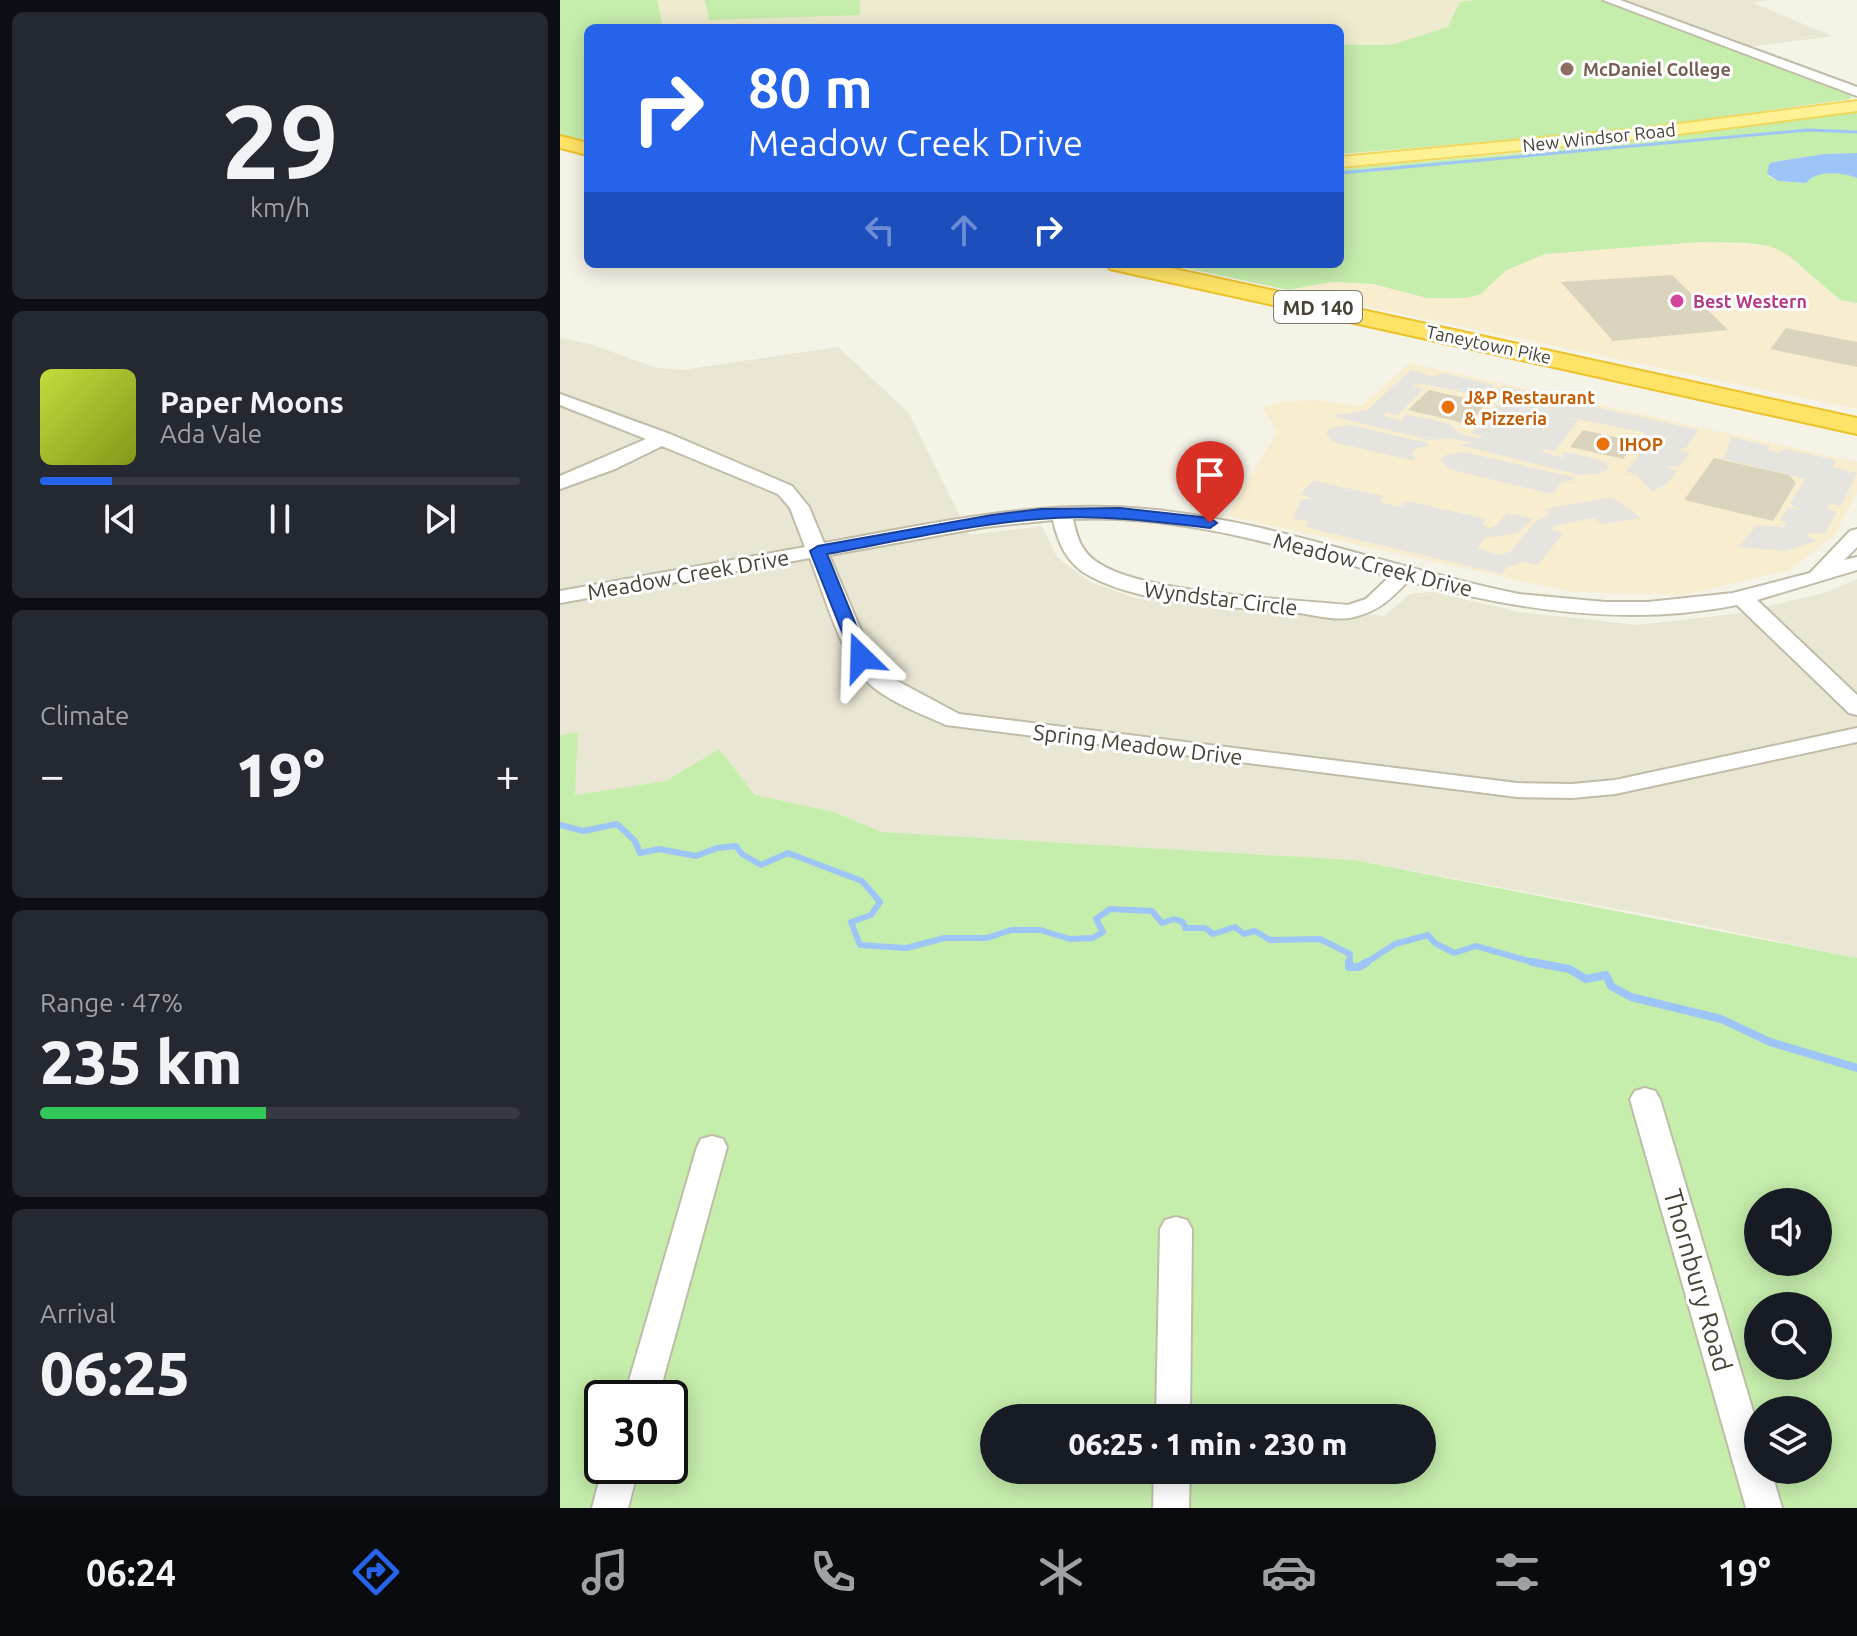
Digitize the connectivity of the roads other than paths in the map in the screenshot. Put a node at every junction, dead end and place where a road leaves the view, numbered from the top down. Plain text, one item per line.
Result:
1 (1609, 0) edge
2 (1852, 88) edge
3 (1857, 106) edge
4 (560, 144) edge
5 (584, 149) edge
6 (560, 159) edge
7 (1344, 162) edge
8 (584, 163) edge
9 (1138, 268) edge
10 (560, 399) edge
11 (1857, 426) edge
12 (663, 438) junction
13 (560, 483) edge
14 (1061, 513) junction
15 (1857, 535) edge
16 (818, 551) junction
17 (1857, 563) edge
18 (1404, 573) junction
19 (1808, 582) junction
20 (560, 597) edge
21 (1743, 599) junction
22 (1857, 708) edge
23 (1857, 735) edge
24 (1645, 1099) dead end
25 (712, 1147) dead end
26 (1176, 1229) dead end
27 (646, 1380) edge
28 (1173, 1404) edge
29 (616, 1484) edge
30 (1172, 1484) edge
31 (610, 1508) edge
32 (1171, 1508) edge
33 (1764, 1508) edge

1 - 2 street
3 - 7 main road, New Windsor Road
4 - 5 highway
6 - 8 highway
9 - 11 highway, Taneytown Pike / MD 140
10 - 12 street, Spring Meadow Drive
12 - 13 street
12 - 16 street, Spring Meadow Drive
14 - 16 street, Meadow Creek Drive
14 - 18 street, Meadow Creek Drive
14 - 18 street, Wyndstar Circle
15 - 19 street, Meadow Creek Drive
16 - 20 street, Meadow Creek Drive
16 - 23 street, Spring Meadow Drive
17 - 19 street, Meadow Creek Drive
18 - 21 street, Meadow Creek Drive
19 - 21 street, Meadow Creek Drive
21 - 22 street
24 - 33 street, Thornbury Road
25 - 27 street
26 - 28 street
29 - 31 street
30 - 32 street

